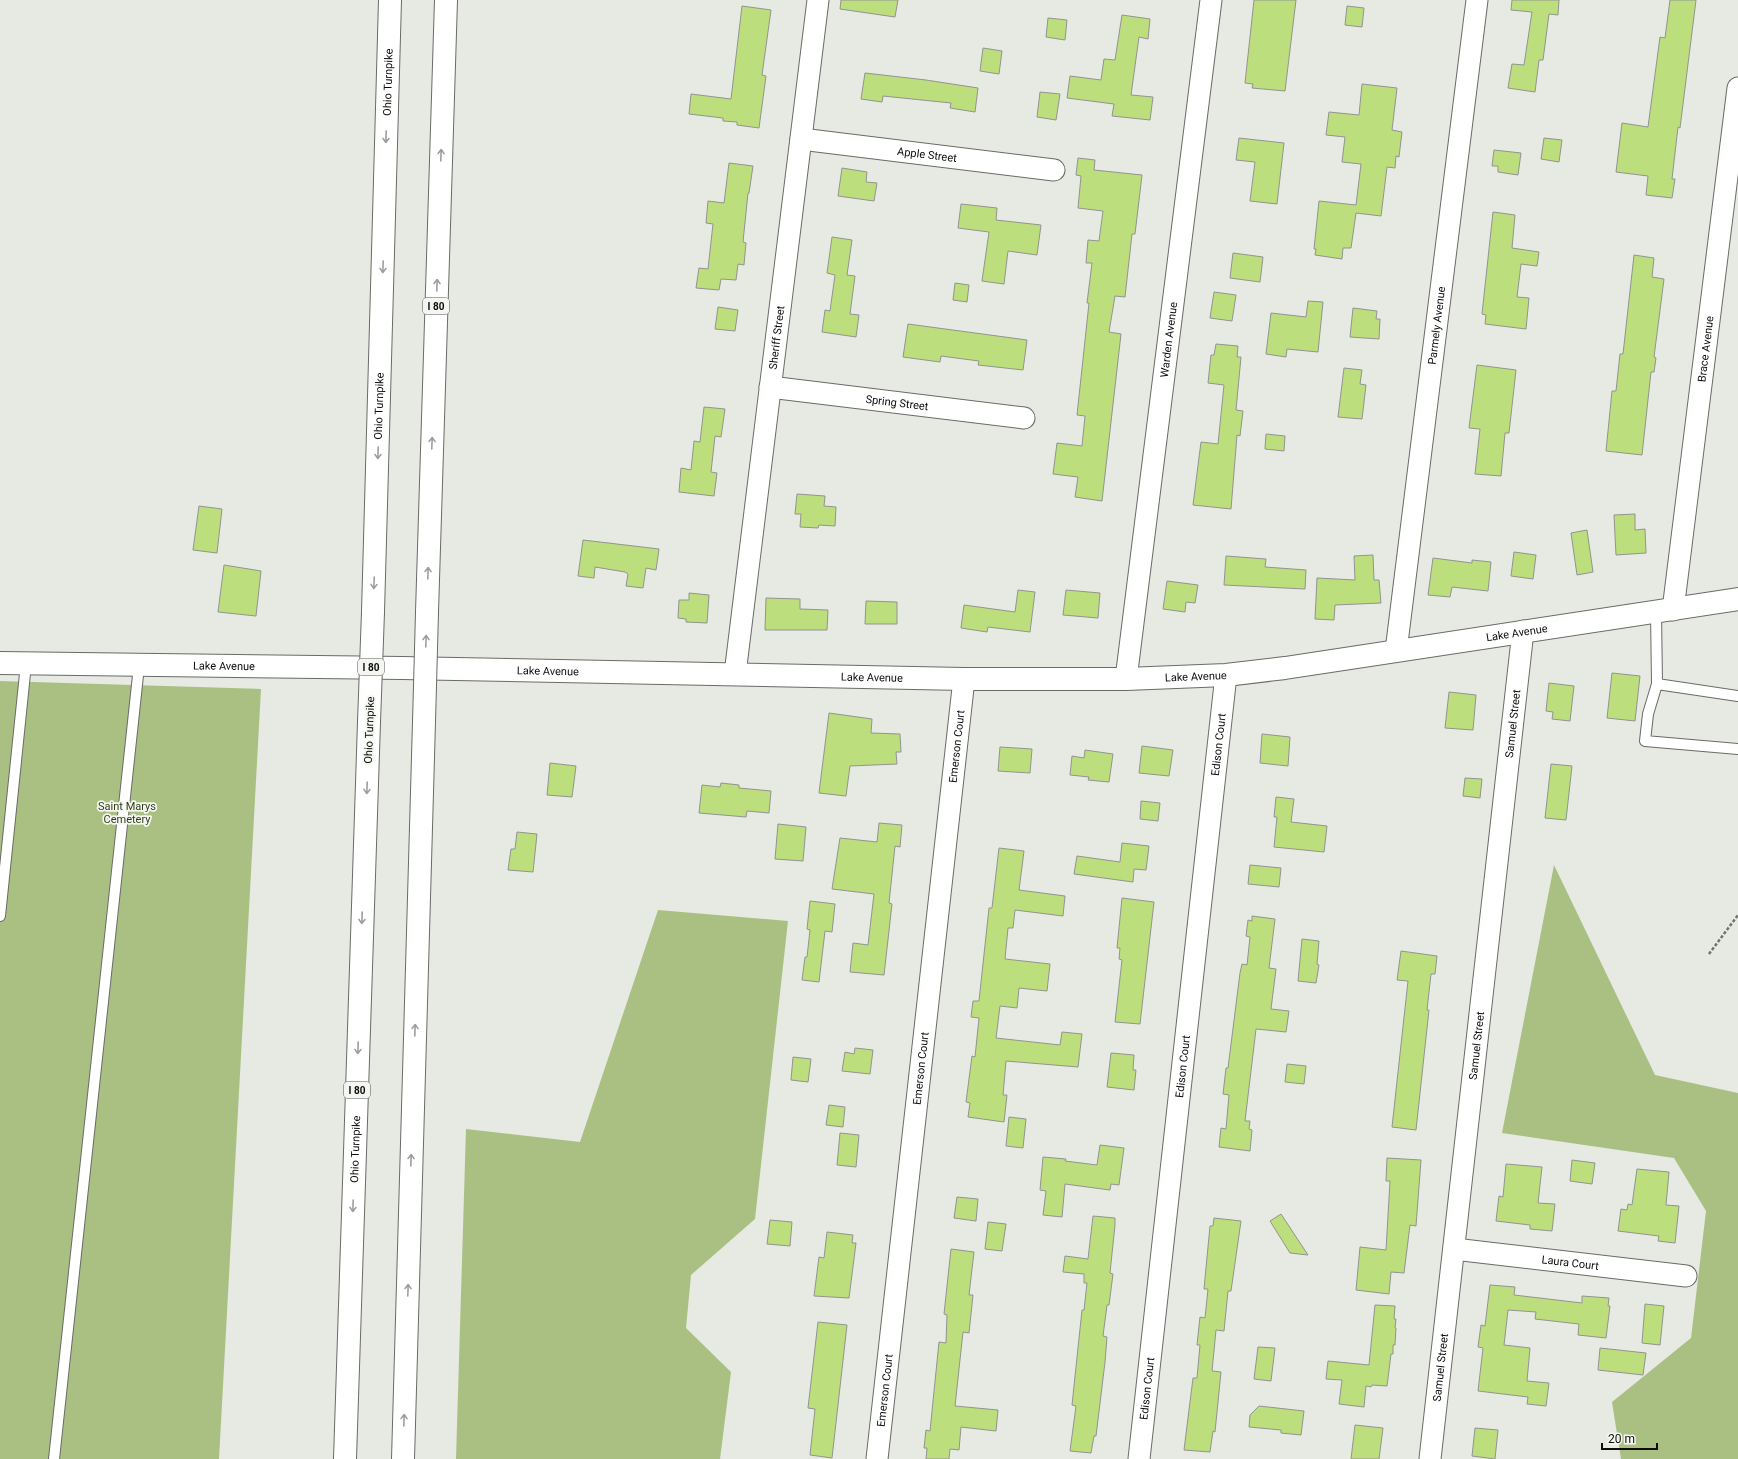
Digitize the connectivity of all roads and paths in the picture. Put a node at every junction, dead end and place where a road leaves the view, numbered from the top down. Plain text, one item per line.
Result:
1 (390, 0) edge
2 (446, 0) edge
3 (818, 0) edge
4 (1211, 0) edge
5 (1477, 0) edge
6 (1738, 88) edge
7 (801, 139) junction
8 (1054, 170) dead end
9 (770, 387) junction
10 (1024, 418) dead end
11 (1738, 599) edge
12 (1665, 611) junction
13 (1523, 631) junction
14 (1396, 651) junction
15 (0, 663) edge
16 (26, 664) junction
17 (139, 666) junction
18 (735, 674) junction
19 (1226, 675) junction
20 (964, 679) junction
21 (1126, 679) junction
22 (1657, 684) junction
23 (1738, 696) edge
24 (1738, 749) edge
25 (1, 891) edge
26 (1738, 915) edge
27 (0, 916) edge
28 (1709, 954) dead end
29 (1454, 1249) junction
30 (1686, 1276) dead end
31 (54, 1459) edge
32 (345, 1459) edge
33 (403, 1459) edge
34 (877, 1459) edge
35 (1139, 1459) edge
36 (1430, 1459) edge

1 -> 32 main road, Ohio Turnpike / I 80, bridge
33 -> 2 main road, I 80, bridge
3 - 7 street, Sheriff Street
4 - 21 street, Warden Avenue
5 - 14 street, Parmely Avenue
6 - 12 street, Brace Avenue
7 - 8 street, Apple Street
7 - 9 street, Sheriff Street
9 - 10 street, Spring Street
9 - 18 street, Sheriff Street
11 - 12 main road, Lake Avenue
12 - 13 main road, Lake Avenue
12 - 22 lane
13 - 14 main road, Lake Avenue
13 - 29 street, Samuel Street
14 - 19 main road, Lake Avenue
15 - 16 main road, Lake Avenue
16 - 17 main road, Lake Avenue
16 - 25 lane
17 - 18 main road, Lake Avenue
17 - 31 lane
18 - 20 main road, Lake Avenue
19 - 21 main road, Lake Avenue
19 - 35 street, Edison Court
20 - 21 main road, Lake Avenue
20 - 34 street, Emerson Court
22 - 23 lane
22 - 24 lane
25 - 27 lane
26 - 28 path
29 - 30 street, Laura Court
29 - 36 street, Samuel Street

